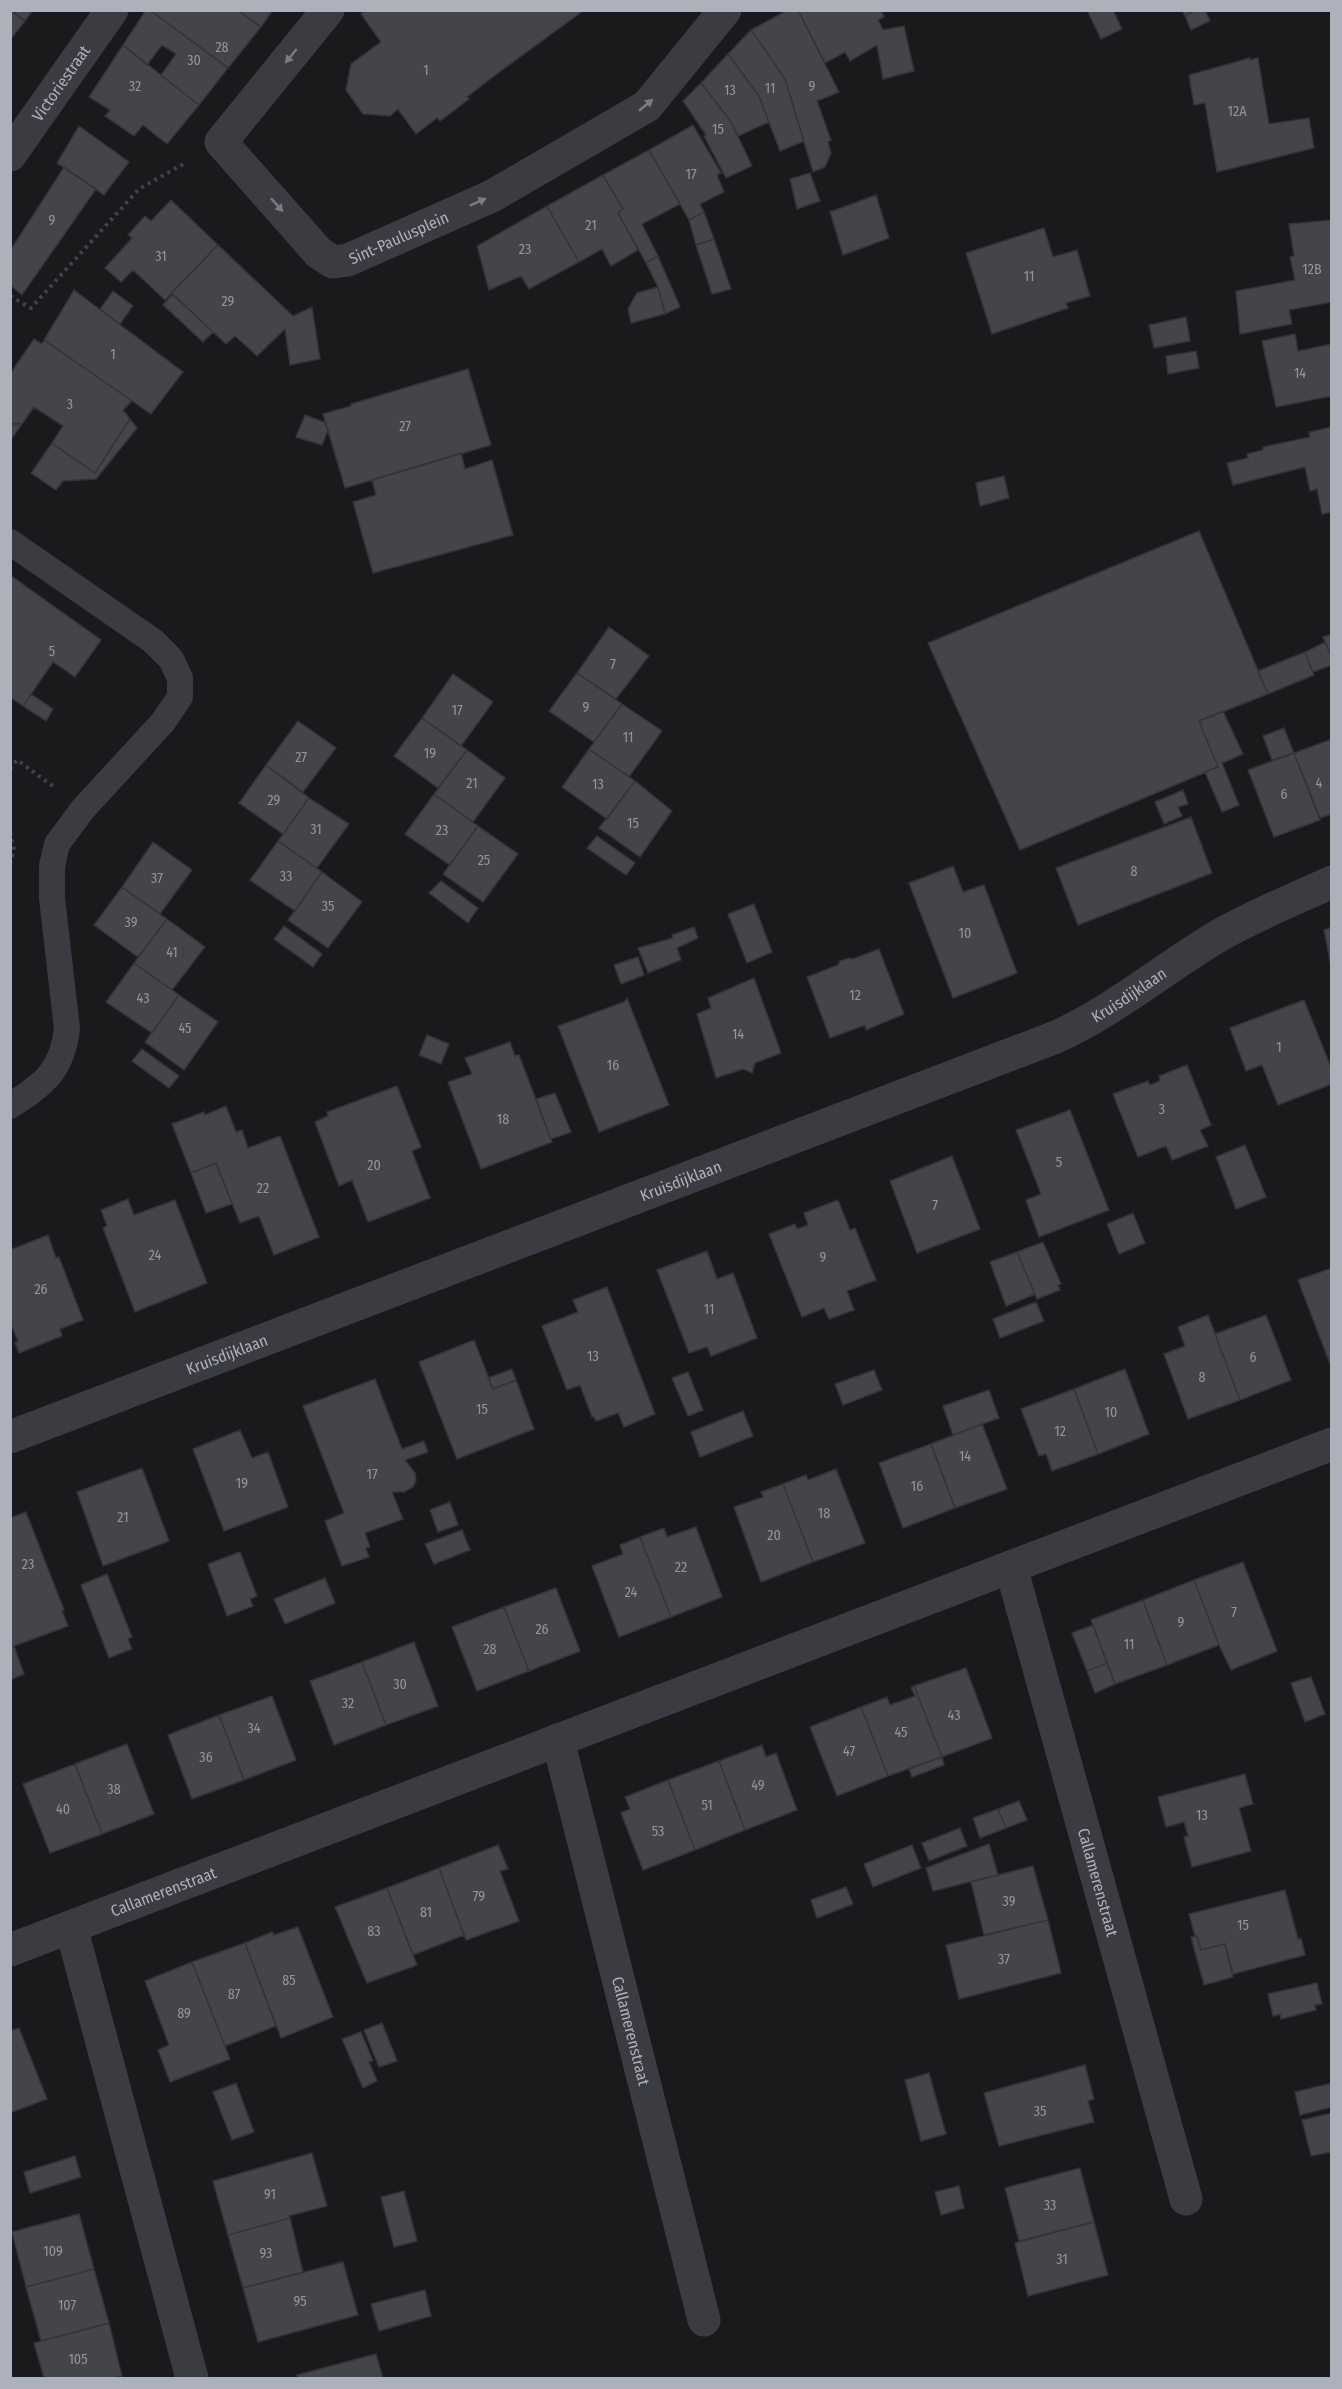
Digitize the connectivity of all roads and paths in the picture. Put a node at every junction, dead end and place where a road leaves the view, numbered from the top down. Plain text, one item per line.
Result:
1 (112, 10) edge
2 (328, 10) edge
3 (725, 10) edge
4 (221, 142) junction
5 (10, 155) edge
6 (10, 296) edge
7 (10, 542) edge
8 (10, 769) edge
9 (82, 809) junction
10 (10, 832) edge
11 (10, 864) edge
12 (1332, 882) edge
13 (10, 1106) edge
14 (10, 1437) edge
15 (1332, 1444) edge
16 (1011, 1567) junction
17 (558, 1740) junction
18 (71, 1927) junction
19 (10, 1950) edge
20 (1186, 2199) dead end
21 (704, 2320) dead end
22 (192, 2379) edge

1 - 5 street, Victoriestraat
2 -> 4 street
4 -> 3 street, Sint-Paulusplein
4 - 6 path
7 - 9 lane
8 - 9 path
9 - 13 lane
10 - 11 path
12 - 14 street, Kruisdijklaan
15 - 16 street, Callamerenstraat
16 - 17 street, Callamerenstraat
16 - 20 street, Callamerenstraat
17 - 18 street, Callamerenstraat
17 - 21 street, Callamerenstraat
18 - 19 street, Callamerenstraat
18 - 22 street

